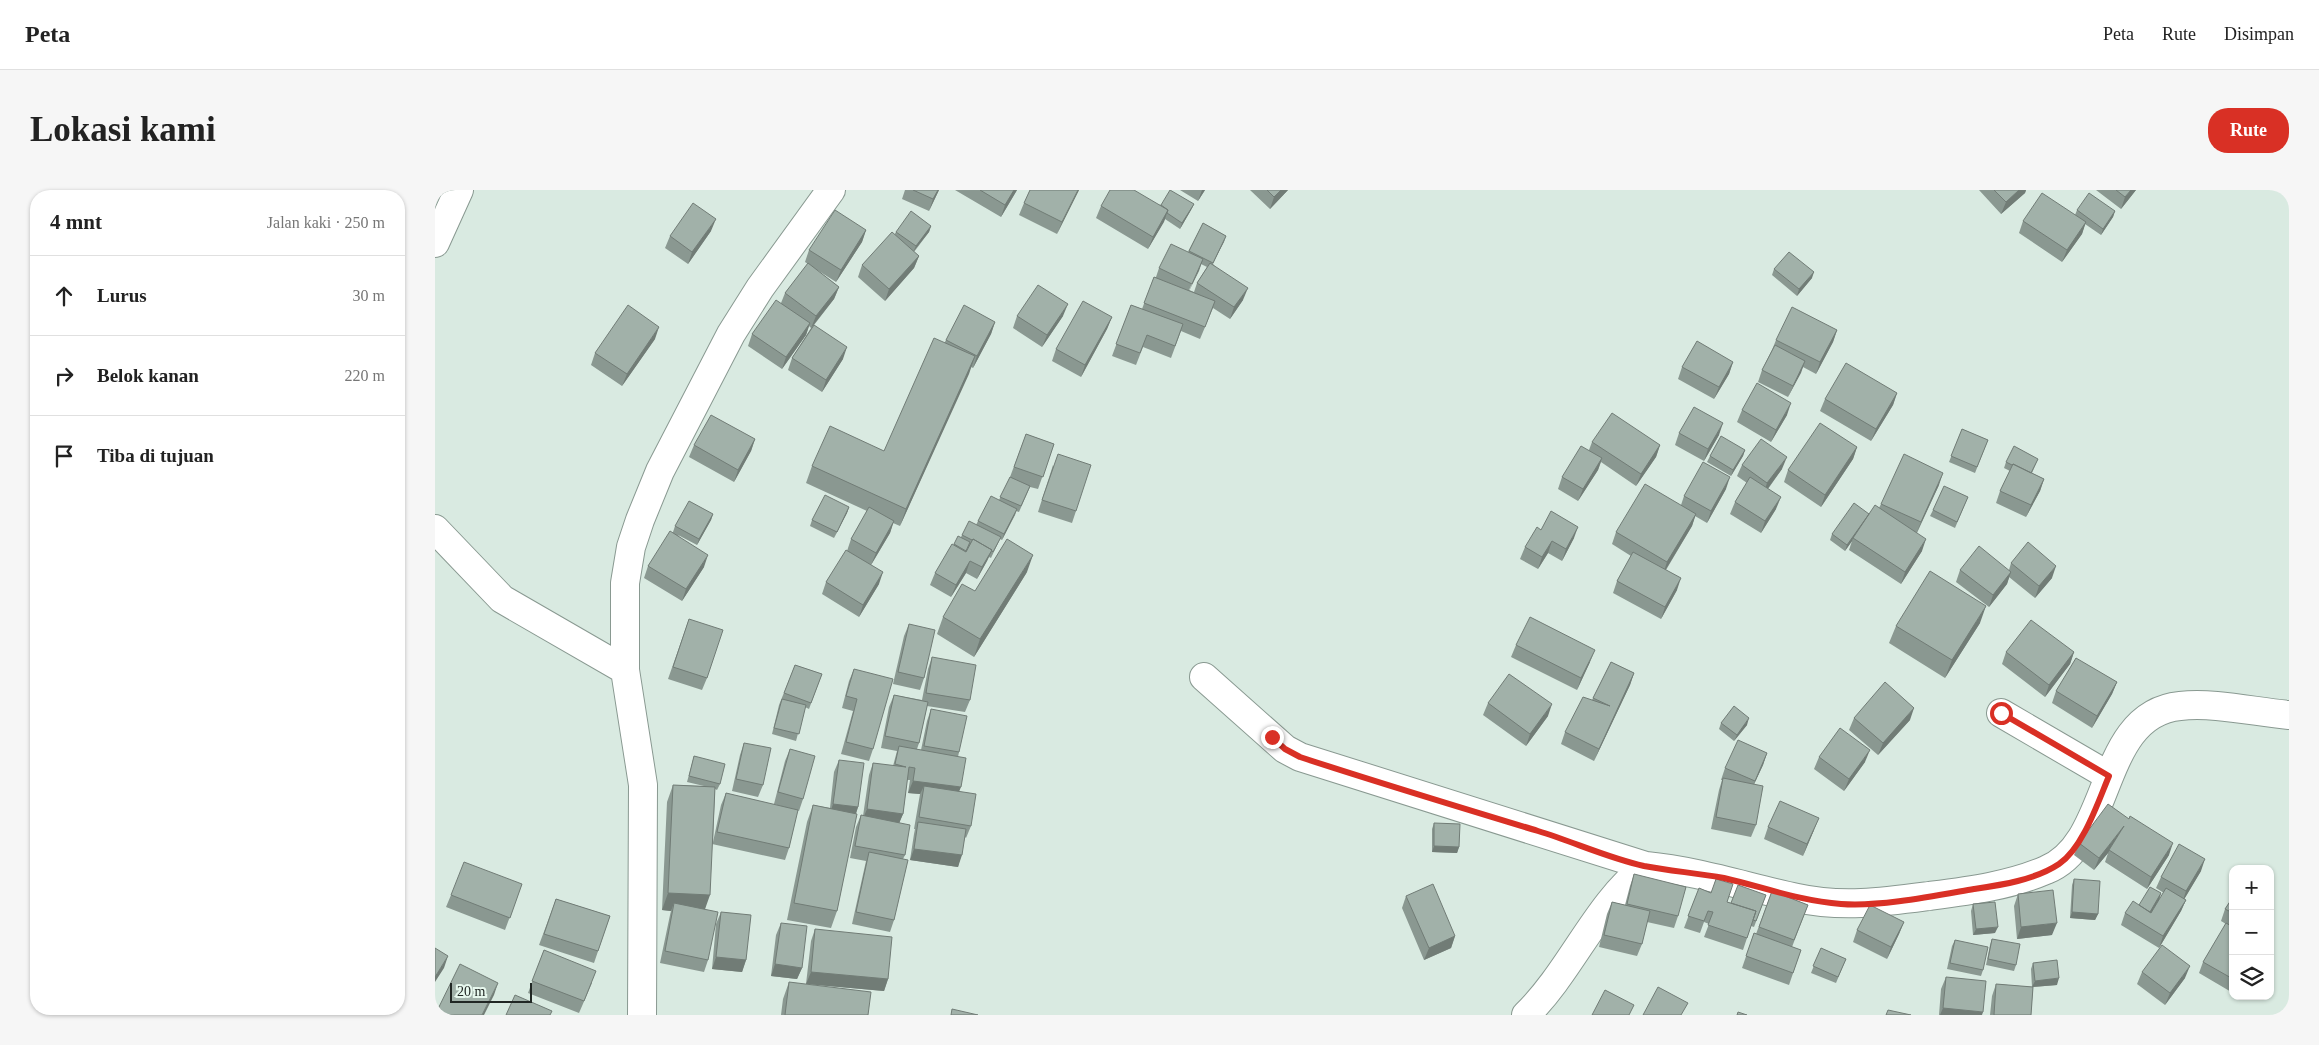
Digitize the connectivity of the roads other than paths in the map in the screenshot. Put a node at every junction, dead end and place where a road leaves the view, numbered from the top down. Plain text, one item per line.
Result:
1 (459, 190) edge
2 (831, 190) edge
3 (435, 243) edge
4 (435, 529) edge
5 (625, 670) junction
6 (1204, 677) dead end
7 (2001, 713) dead end
8 (2289, 715) edge
9 (2109, 776) junction
10 (1646, 866) junction
11 (642, 1015) edge
12 (1526, 1015) edge

1 - 3 street
2 - 5 street
4 - 5 street
5 - 11 street
6 - 10 street
7 - 9 street
8 - 9 street
9 - 10 street
10 - 12 street

